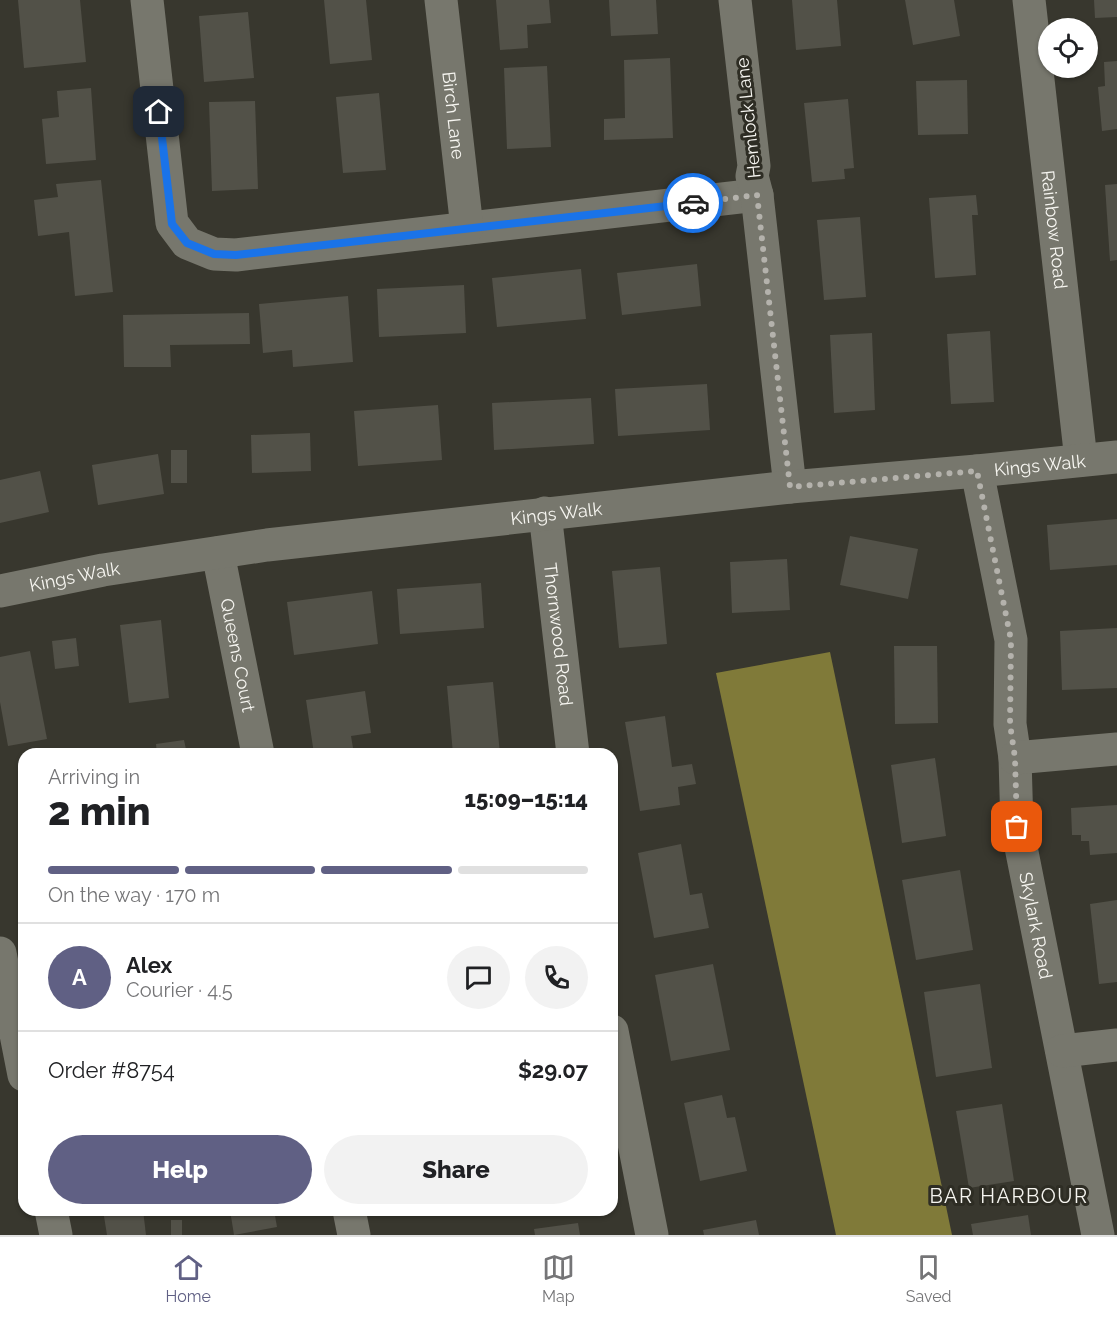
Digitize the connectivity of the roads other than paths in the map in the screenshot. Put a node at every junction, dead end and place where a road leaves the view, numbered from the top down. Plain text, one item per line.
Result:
1 (147, 0) edge
2 (441, 0) edge
3 (735, 0) edge
4 (1029, 0) edge
5 (757, 195) junction
6 (466, 228) junction
7 (1117, 457) edge
8 (1082, 460) junction
9 (977, 471) junction
10 (790, 487) junction
11 (545, 513) junction
12 (218, 553) junction
13 (0, 591) edge
14 (257, 748) edge
15 (572, 748) edge
16 (1117, 749) edge
17 (1015, 758) junction
18 (0, 953) edge
19 (18, 1044) edge
20 (1117, 1045) edge
21 (1062, 1051) junction
22 (618, 1062) edge
23 (52, 1216) edge
24 (350, 1216) edge
25 (56, 1235) edge
26 (354, 1235) edge
27 (652, 1235) edge
28 (1098, 1235) edge

1 - 6 street
2 - 6 street, Birch Lane
3 - 5 street, Hemlock Lane
4 - 8 street, Rainbow Road
5 - 6 street
5 - 10 street, Hemlock Lane
7 - 8 street, Kings Walk
8 - 9 street, Kings Walk
9 - 10 street, Kings Walk
9 - 17 street, Skylark Road
10 - 11 street, Kings Walk
11 - 12 street, Kings Walk
11 - 15 street, Thornwood Road
12 - 13 street, Kings Walk
12 - 14 street, Queens Court
16 - 17 street
17 - 21 street, Skylark Road
18 - 19 street
20 - 21 street
21 - 28 street, Skylark Road
22 - 27 street
23 - 25 street
24 - 26 street

